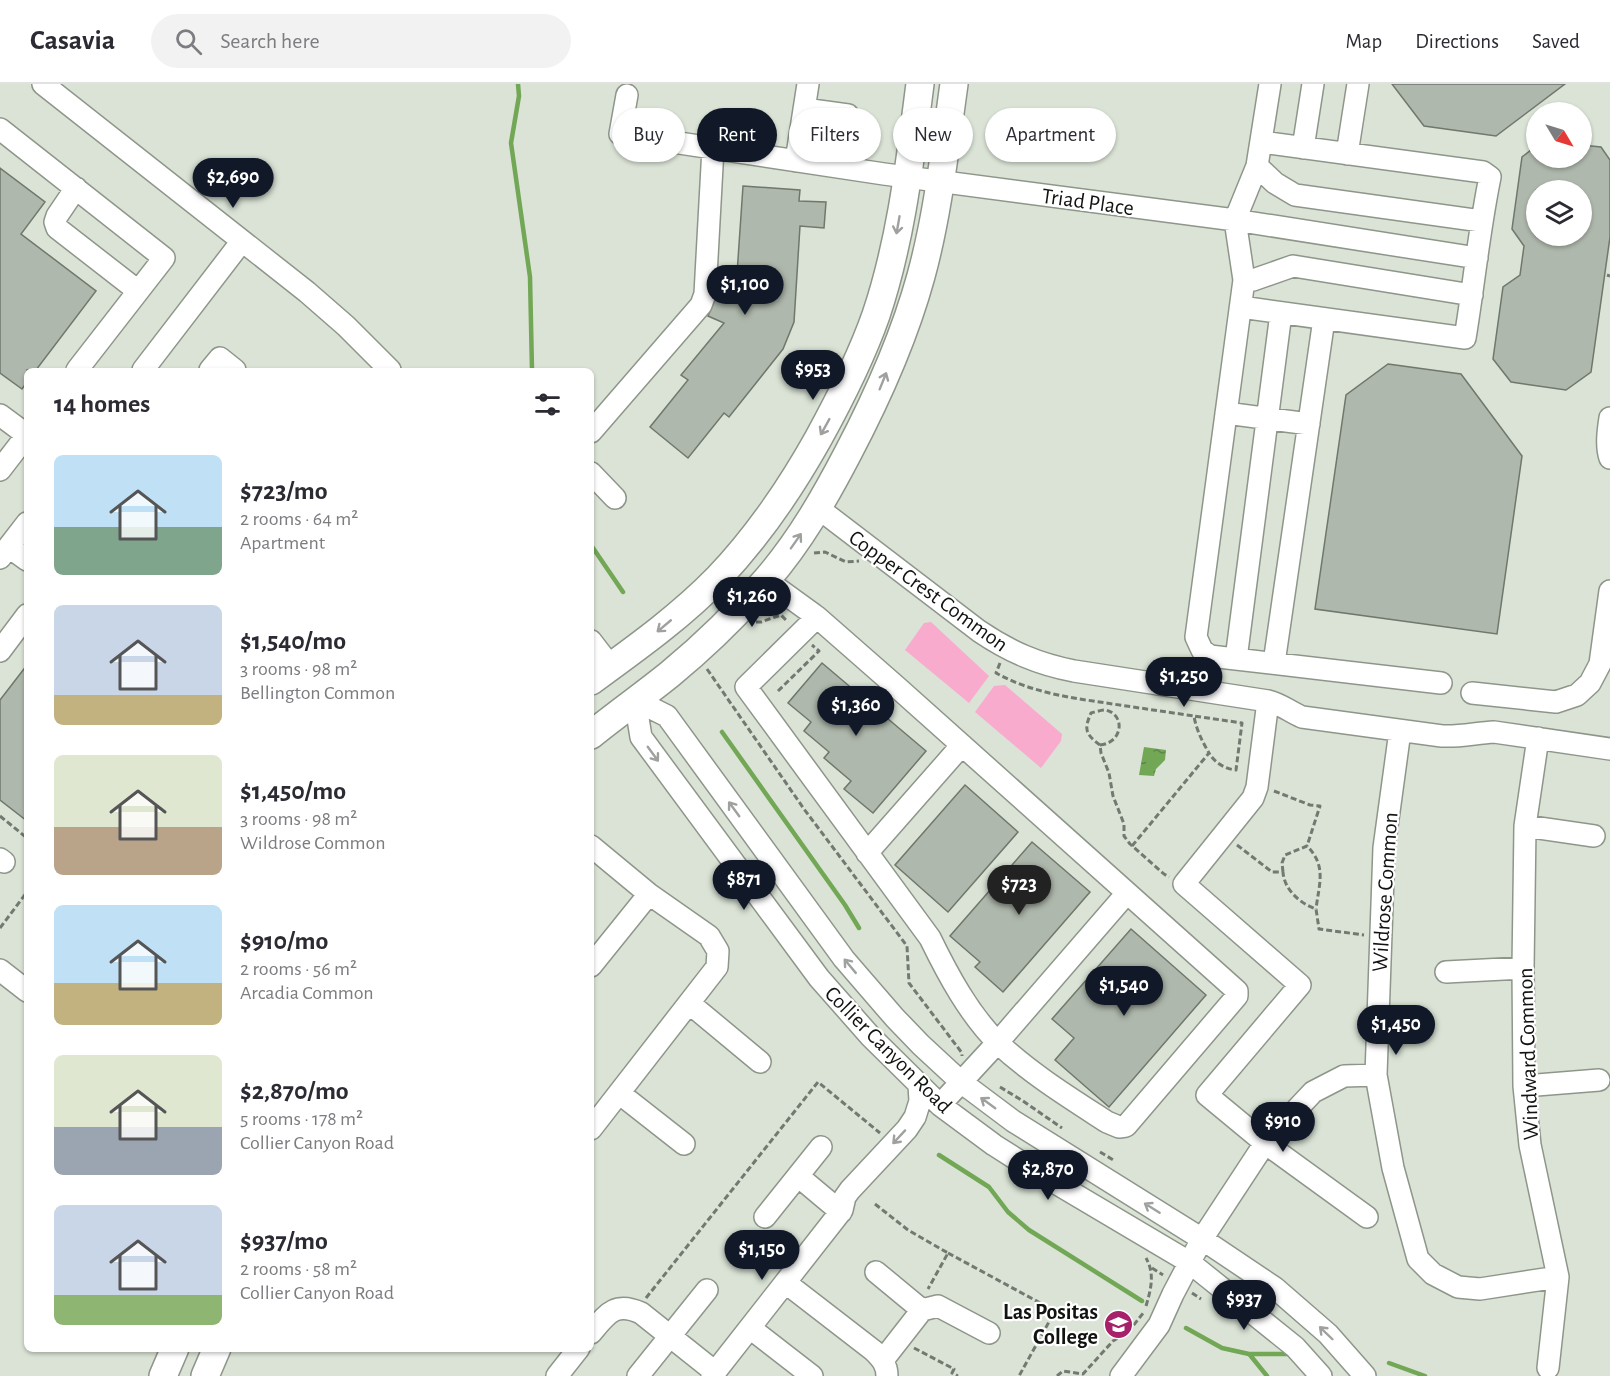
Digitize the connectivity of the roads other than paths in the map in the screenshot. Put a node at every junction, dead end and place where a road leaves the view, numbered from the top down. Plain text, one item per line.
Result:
1 (42, 84) edge
2 (808, 84) edge
3 (920, 84) edge
4 (954, 84) edge
5 (1270, 84) edge
6 (1313, 84) edge
7 (1358, 84) edge
8 (627, 95) dead end
9 (804, 108) edge
10 (0, 129) edge
11 (1261, 142) junction
12 (697, 146) edge
13 (1304, 148) junction
14 (1347, 154) junction
15 (712, 162) edge
16 (803, 162) edge
17 (1257, 166) junction
18 (906, 177) junction
19 (940, 181) junction
20 (76, 188) junction
21 (1235, 220) junction
22 (1481, 221) junction
23 (242, 241) junction
24 (1477, 258) junction
25 (1244, 280) junction
26 (138, 291) junction
27 (1472, 296) junction
28 (1241, 307) junction
29 (1281, 313) junction
30 (1324, 319) junction
31 (79, 368) edge
32 (145, 368) edge
33 (212, 368) edge
34 (232, 368) edge
35 (388, 368) edge
36 (1226, 413) junction
37 (0, 415) edge
38 (1267, 418) junction
39 (1610, 418) edge
40 (1309, 424) junction
41 (594, 429) edge
42 (24, 433) edge
43 (24, 439) edge
44 (1610, 458) edge
45 (0, 470) edge
46 (594, 476) edge
47 (615, 498) dead end
48 (818, 508) junction
49 (24, 527) edge
50 (4, 553) edge
51 (24, 559) edge
52 (766, 580) junction
53 (1610, 591) edge
54 (817, 617) junction
55 (24, 619) edge
56 (0, 651) edge
57 (594, 651) edge
58 (1236, 659) junction
59 (1274, 663) junction
60 (601, 674) edge
61 (1441, 683) dead end
62 (1472, 693) dead end
63 (636, 700) junction
64 (1268, 701) junction
65 (1400, 731) junction
66 (594, 733) edge
67 (1538, 738) junction
68 (962, 745) junction
69 (1610, 749) edge
70 (1525, 825) junction
71 (1594, 836) dead end
72 (594, 848) edge
73 (867, 853) junction
74 (1127, 893) junction
75 (649, 894) junction
76 (594, 962) edge
77 (1523, 968) junction
78 (0, 970) edge
79 (1446, 972) dead end
80 (24, 989) edge
81 (688, 1003) junction
82 (998, 1042) junction
83 (760, 1062) dead end
84 (1376, 1075) junction
85 (1599, 1080) dead end
86 (961, 1082) junction
87 (919, 1085) junction
88 (1524, 1086) junction
89 (619, 1093) junction
90 (940, 1105) junction
91 (594, 1125) edge
92 (1265, 1143) junction
93 (684, 1144) dead end
94 (821, 1147) dead end
95 (798, 1176) junction
96 (842, 1211) junction
97 (765, 1217) dead end
98 (1368, 1217) dead end
99 (1202, 1239) junction
100 (1189, 1262) junction
101 (876, 1272) dead end
102 (1558, 1277) junction
103 (786, 1283) junction
104 (707, 1290) dead end
105 (920, 1309) junction
106 (750, 1328) junction
107 (594, 1330) edge
108 (989, 1333) dead end
109 (670, 1335) junction
110 (173, 1352) edge
111 (215, 1352) edge
112 (576, 1352) edge
113 (885, 1368) edge
114 (1548, 1368) dead end
115 (714, 1374) edge
116 (1127, 1374) edge
117 (163, 1376) edge
118 (206, 1376) edge
119 (557, 1376) edge
120 (638, 1376) edge
121 (812, 1376) edge
122 (1321, 1376) edge
123 (1365, 1376) edge

1 - 23 street
2 - 9 street
3 - 18 main road
4 - 19 main road
5 - 11 street
6 - 13 street
7 - 14 street
8 - 12 street, Triad Place
10 - 20 street
11 - 13 street
11 - 17 street
13 - 14 street
14 - 22 street
15 - 41 street
16 - 18 street, Triad Place
17 - 21 street
17 - 22 street
18 - 19 street, Triad Place
18 -> 60 main road
19 - 21 street, Triad Place
48 -> 19 main road
20 - 26 street
20 - 26 street
21 - 24 street, Triad Place
21 - 25 street
22 - 24 street
23 - 32 street
23 - 35 street
24 - 27 street
25 - 27 street
25 - 28 street
26 - 31 street
27 - 30 street
28 - 29 street
28 - 36 street
29 - 30 street
29 - 38 street
30 - 40 street
33 - 34 street
36 - 38 street
36 - 58 street
37 - 42 street
38 - 40 street
38 - 58 street
39 - 44 street
40 - 59 street
43 - 45 street
46 - 47 street
52 -> 48 main road
48 - 64 street, Copper Crest Common
49 - 50 street
50 - 51 street
52 - 54 street
52 - 63 main road
53 - 62 street
54 - 68 street
54 - 73 street
55 - 56 street
57 - 60 street, Collier Canyon Road
58 - 59 street
59 - 61 street
60 - 63 main road, Collier Canyon Road
63 - 66 main road
86 -> 63 street, Collier Canyon Road
63 -> 87 street, Collier Canyon Road
64 - 65 street, Copper Crest Common
64 - 92 street
65 - 67 street, Copper Crest Common
65 - 84 street, Wildrose Common
67 - 69 street, Copper Crest Common
67 - 70 street, Windward Common
68 - 73 street
68 - 74 street
70 - 71 street
70 - 77 street, Windward Common
72 - 75 street
73 - 82 street
74 - 82 street
74 - 82 street
75 - 76 street
75 - 81 street
77 - 79 street
77 - 88 street, Windward Common
78 - 80 street
81 - 83 street
81 - 89 street
82 - 86 street
84 - 92 street
84 - 102 street, Wildrose Common
85 - 88 street
86 - 90 street
99 -> 86 street, Collier Canyon Road
87 - 90 street, Collier Canyon Road
87 -> 96 street
88 - 102 street, Windward Common
89 - 91 street
89 - 93 street
90 - 100 street, Collier Canyon Road
92 - 98 street
92 - 99 street
94 - 95 street
95 - 96 street
95 - 97 street
96 - 103 street
99 - 100 street
123 -> 99 street, Collier Canyon Road
100 - 116 street
100 - 122 street, Collier Canyon Road
101 - 105 street
102 - 114 street, Windward Common
103 - 106 street
103 - 113 street
104 - 109 street
105 - 108 street
105 - 113 street
106 - 115 street
106 - 121 street
107 - 109 street
109 - 115 street
109 - 120 street
110 - 117 main road
111 - 118 main road
112 - 119 street

